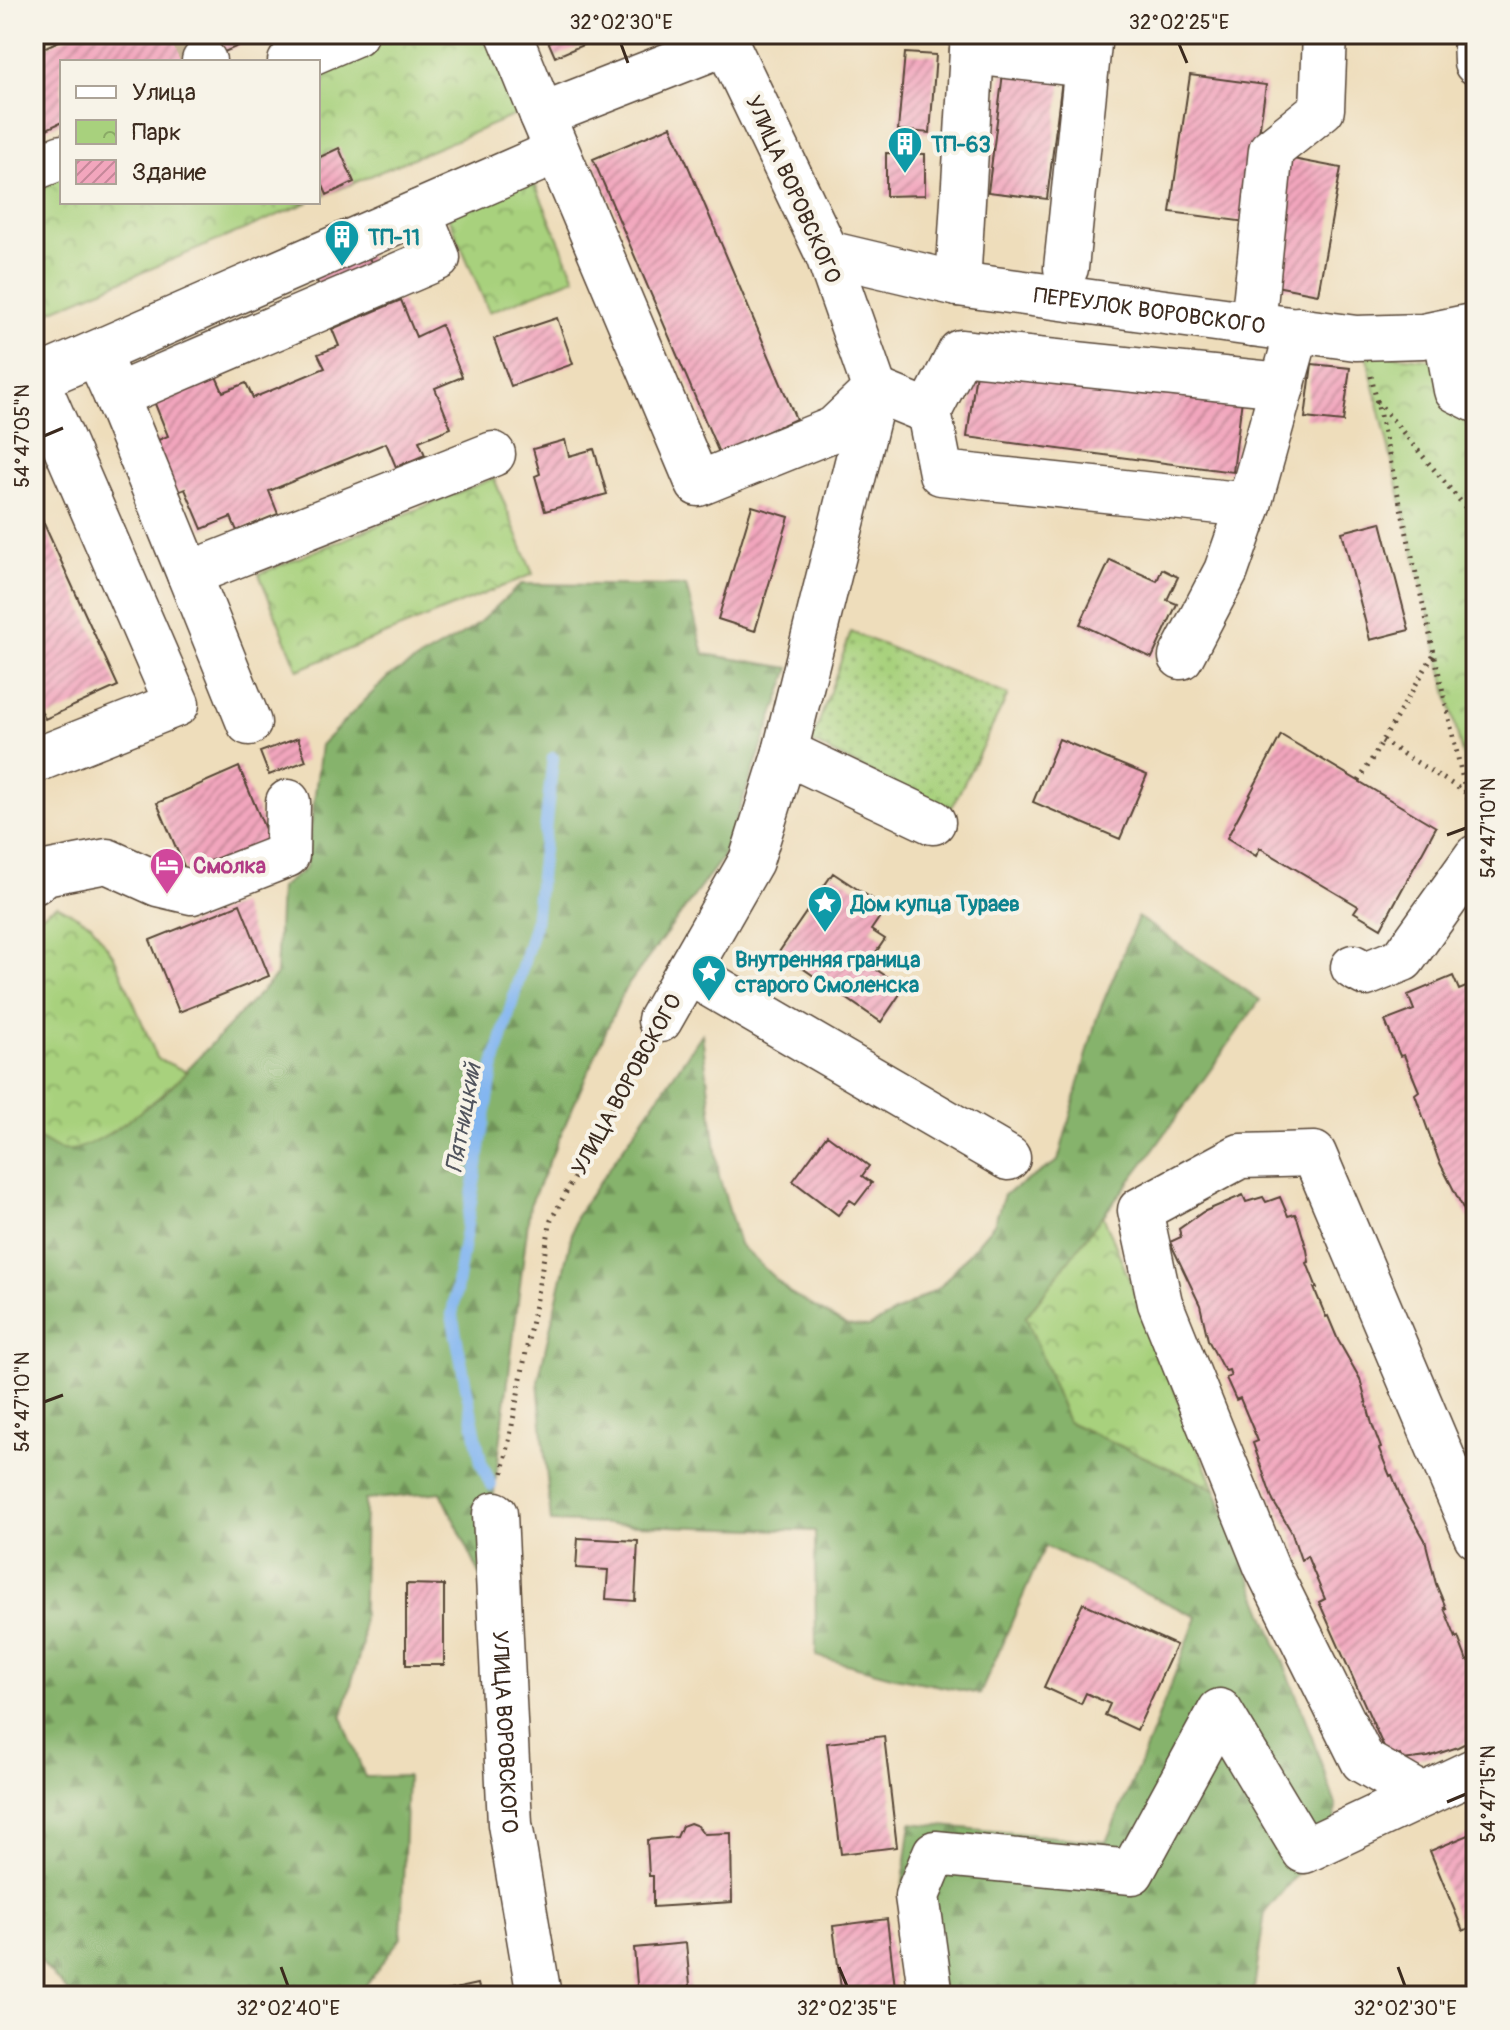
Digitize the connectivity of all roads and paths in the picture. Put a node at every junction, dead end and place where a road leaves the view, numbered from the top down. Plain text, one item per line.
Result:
1 (355, 34) edge
2 (509, 34) edge
3 (1325, 34) edge
4 (1475, 34) edge
5 (724, 38) edge
6 (973, 43) edge
7 (1088, 49) edge
8 (295, 60) edge
9 (1476, 63) edge
10 (549, 134) junction
11 (60, 158) edge
12 (34, 168) edge
13 (419, 212) junction
14 (827, 253) junction
15 (1066, 268) dead end
16 (958, 284) junction
17 (1253, 324) junction
18 (1476, 325) edge
19 (1298, 329) junction
20 (1476, 332) edge
21 (1362, 337) junction
22 (97, 352) junction
23 (35, 377) edge
24 (1283, 385) junction
25 (875, 390) junction
26 (116, 396) junction
27 (1376, 400) junction
28 (1476, 400) edge
29 (929, 412) junction
30 (493, 454) dead end
31 (1249, 505) junction
32 (1476, 520) edge
33 (189, 574) junction
34 (1435, 652) junction
35 (1181, 657) dead end
36 (249, 723) dead end
37 (1382, 741) junction
38 (785, 752) junction
39 (34, 761) edge
40 (1359, 781) dead end
41 (1466, 793) junction
42 (288, 802) dead end
43 (933, 822) dead end
44 (1476, 823) edge
45 (1476, 857) edge
46 (34, 882) edge
47 (1353, 967) dead end
48 (688, 972) junction
49 (660, 1020) joint
50 (1008, 1158) dead end
51 (495, 1514) joint
52 (1476, 1536) edge
53 (1476, 1770) edge
54 (1422, 1795) junction
55 (539, 1996) edge
56 (931, 1996) edge

1 - 8 street
2 - 10 street
3 - 17 street
4 - 9 street
5 - 10 street
5 - 14 street, УЛИЦА ВОРОВСКОГО
6 - 7 street
6 - 16 street
7 - 15 street
10 - 13 street
10 - 25 street
11 - 12 street
13 - 22 street
13 - 26 street
14 - 16 street, ПЕРЕУЛОК ВОРОВСКОГО
14 - 25 street, УЛИЦА ВОРОВСКОГО
16 - 17 street, ПЕРЕУЛОК ВОРОВСКОГО
17 - 19 street, ПЕРЕУЛОК ВОРОВСКОГО
18 - 21 street, ПЕРЕУЛОК ВОРОВСКОГО
19 - 21 street, ПЕРЕУЛОК ВОРОВСКОГО
19 - 24 street
20 - 28 street
21 - 27 path
22 - 23 street
22 - 26 street
23 - 39 street
24 - 29 street
24 - 31 street
25 - 29 street
25 - 38 street, УЛИЦА ВОРОВСКОГО
26 - 33 street
27 - 32 path
27 - 34 path
29 - 31 street
30 - 33 street
31 - 35 street
33 - 36 street
34 - 37 path
34 - 41 path
37 - 40 path
37 - 41 path
38 - 43 street
38 - 48 street, УЛИЦА ВОРОВСКОГО
41 - 44 path
42 - 46 street
45 - 47 street
48 - 49 street, УЛИЦА ВОРОВСКОГО
48 - 50 street
49 - 51 path, УЛИЦА ВОРОВСКОГО
51 - 55 street, УЛИЦА ВОРОВСКОГО
52 - 54 street
53 - 54 street
54 - 56 street

